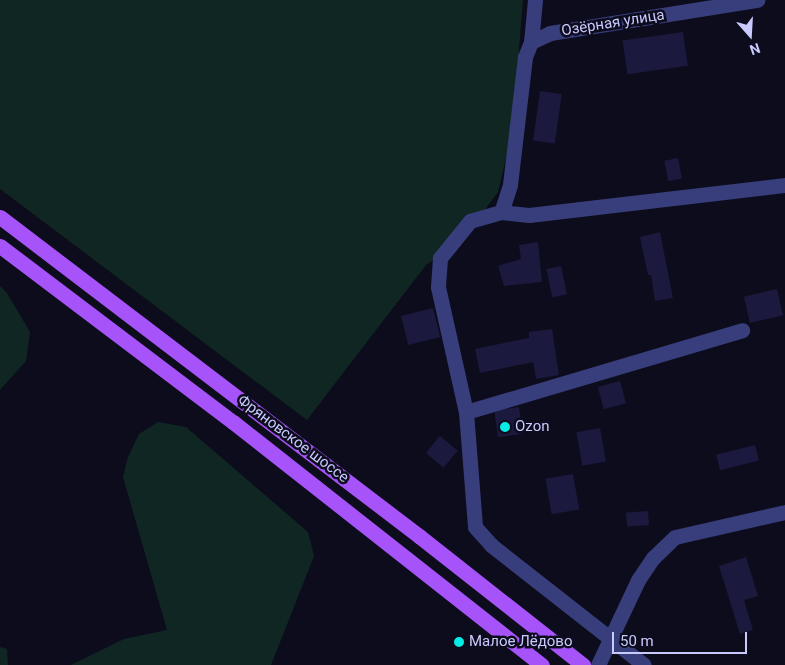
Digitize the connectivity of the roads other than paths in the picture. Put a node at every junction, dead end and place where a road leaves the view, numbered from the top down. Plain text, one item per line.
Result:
1 (535, 0) edge
2 (757, 0) edge
3 (531, 42) junction
4 (785, 185) edge
5 (502, 212) junction
6 (0, 217) edge
7 (0, 246) edge
8 (742, 330) dead end
9 (466, 412) junction
10 (785, 512) edge
11 (610, 638) junction
12 (542, 665) edge
13 (583, 665) edge
14 (598, 665) edge
15 (644, 665) edge

1 - 3 street
2 - 3 street, Озёрная улица
3 - 5 street
4 - 5 street
5 - 9 street
6 - 13 main road, Фряновское шоссе
7 - 12 main road, Фряновское шоссе
8 - 9 street
9 - 11 street
10 - 11 street
11 - 14 street
11 - 15 street

